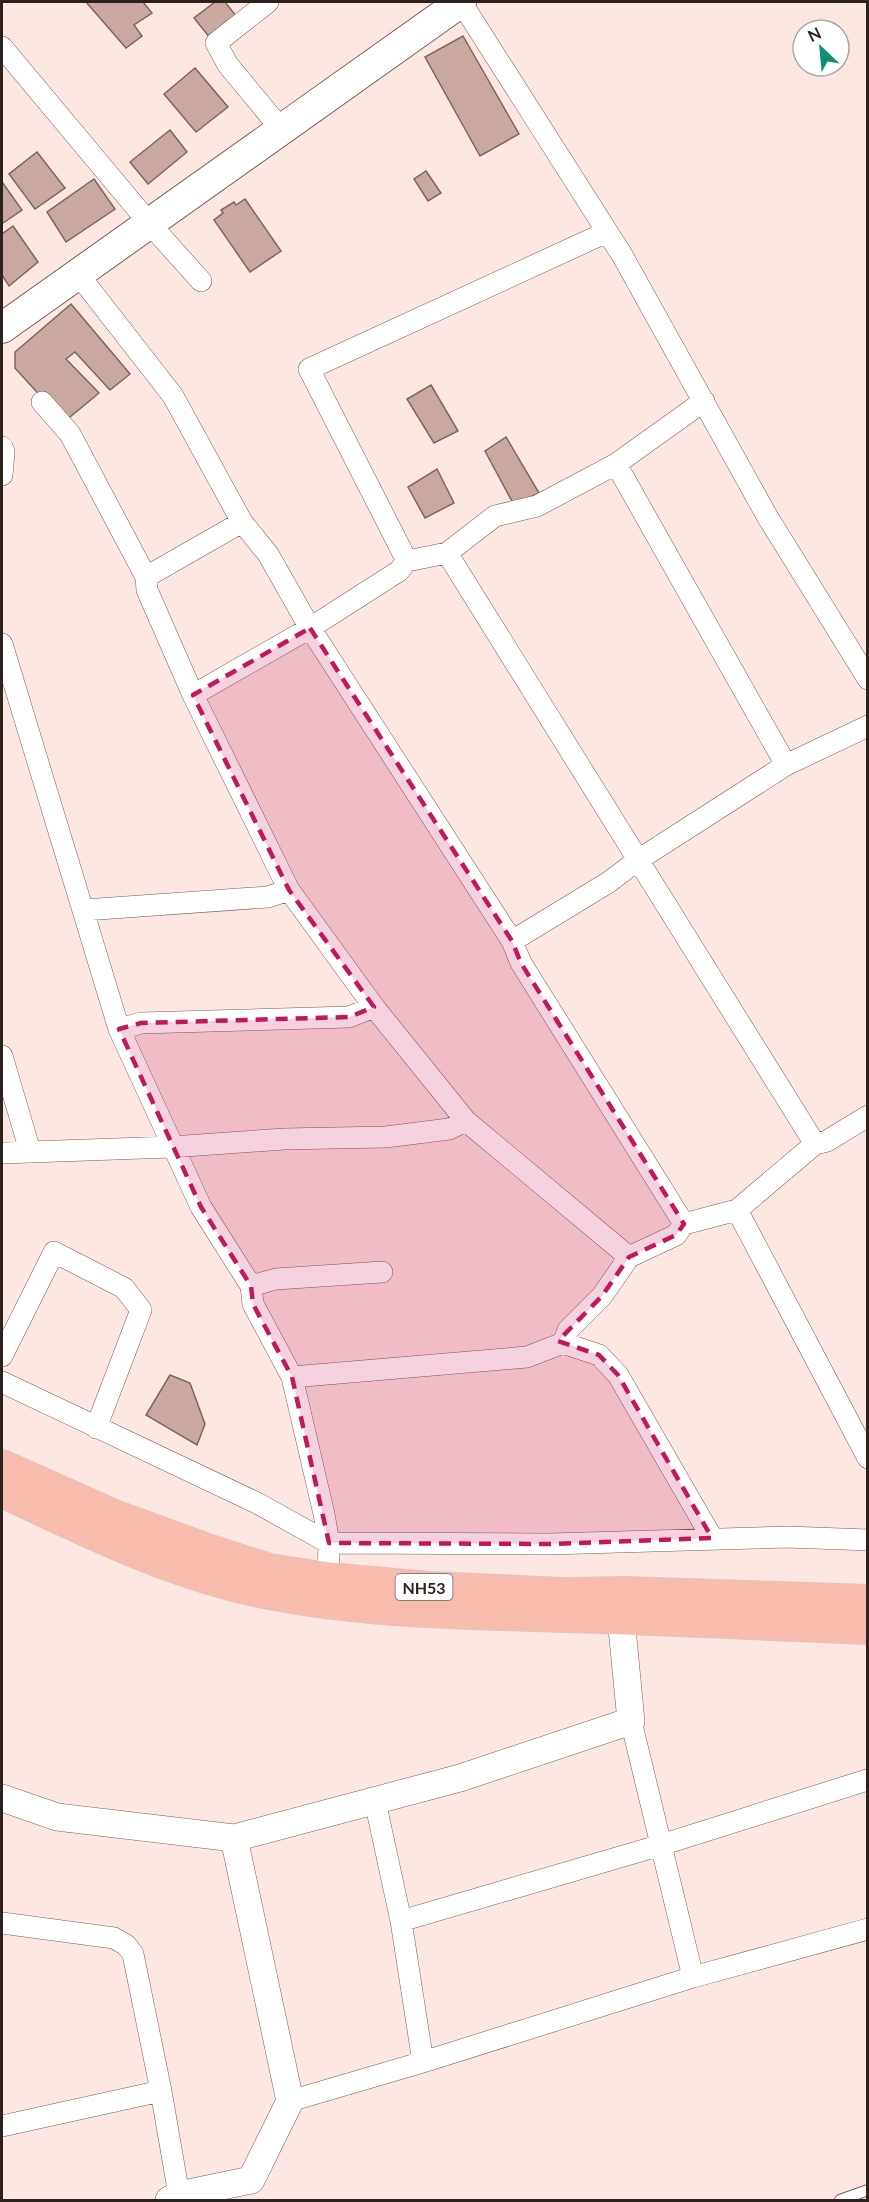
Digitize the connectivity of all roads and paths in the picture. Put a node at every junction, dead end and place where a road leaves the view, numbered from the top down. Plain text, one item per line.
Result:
1 (268, 2) edge
2 (461, 2) edge
3 (2, 47) edge
4 (281, 129) junction
5 (149, 223) junction
6 (607, 232) junction
7 (78, 274) junction
8 (201, 281) dead end
9 (5, 319) edge
10 (704, 401) junction
11 (42, 402) dead end
12 (2, 447) edge
13 (616, 464) junction
14 (2, 476) edge
15 (242, 522) junction
16 (447, 553) junction
17 (407, 561) junction
18 (146, 577) junction
19 (310, 628) junction
20 (2, 644) edge
21 (867, 679) edge
22 (193, 695) junction
23 (867, 726) edge
24 (786, 765) junction
25 (638, 860) junction
26 (289, 890) junction
27 (84, 910) junction
28 (512, 941) junction
29 (374, 1007) junction
30 (119, 1029) junction
31 (2, 1056) edge
32 (867, 1116) edge
33 (466, 1121) junction
34 (815, 1144) junction
35 (171, 1147) junction
36 (30, 1151) junction
37 (2, 1153) edge
38 (737, 1210) junction
39 (684, 1224) junction
40 (629, 1257) junction
41 (382, 1272) dead end
42 (251, 1287) junction
43 (563, 1343) junction
44 (2, 1356) edge
45 (292, 1377) junction
46 (2, 1382) edge
47 (96, 1428) junction
48 (867, 1458) edge
49 (2, 1466) edge
50 (2, 1491) edge
51 (712, 1538) junction
52 (867, 1540) edge
53 (329, 1543) junction
54 (328, 1579) junction
55 (867, 1601) edge
56 (621, 1618) junction
57 (867, 1628) edge
58 (631, 1720) junction
59 (867, 1780) edge
60 (2, 1797) edge
61 (375, 1801) junction
62 (234, 1838) junction
63 (661, 1845) junction
64 (401, 1921) junction
65 (2, 1923) edge
66 (867, 1929) edge
67 (693, 1977) junction
68 (423, 2062) junction
69 (161, 2091) junction
70 (290, 2101) junction
71 (2, 2126) edge
72 (867, 2190) edge
73 (174, 2198) edge
74 (840, 2200) edge

1 - 4 street
2 - 4 main road
2 - 6 street
3 - 5 street
4 - 5 main road
5 - 7 main road
5 - 8 street
6 - 10 street
6 - 17 street
7 - 9 main road
7 - 15 street
10 - 13 street
10 - 21 street
11 - 18 street
12 - 14 street
13 - 16 street
13 - 24 street
15 - 18 street
15 - 19 street
16 - 17 street
16 - 25 street
17 - 19 street
18 - 22 street
19 - 22 street
19 - 28 street
20 - 27 street
22 - 26 street
23 - 24 street
24 - 25 street
25 - 28 street
25 - 34 street
26 - 27 street
26 - 29 street
27 - 30 street
28 - 39 street
29 - 30 street
29 - 33 street
30 - 35 street
31 - 36 street
32 - 34 street
33 - 35 street
33 - 40 street
34 - 38 street
35 - 36 street
35 - 42 street
36 - 37 street
38 - 39 street
38 - 48 street
39 - 40 street
40 - 43 street
41 - 42 street
42 - 45 street
43 - 45 street
43 - 51 street
44 - 47 street
45 - 53 street
46 - 47 street
47 - 53 street
49 - 54 highway, NH53
50 - 56 highway, NH53
51 - 52 street
51 - 53 street
53 - 54 street
54 - 55 highway, NH53
56 - 57 highway, NH53
56 - 58 street
58 - 61 street
58 - 63 street
59 - 63 street
60 - 62 street
61 - 62 street
61 - 64 street
62 - 70 street
63 - 64 street
63 - 67 street
64 - 68 street
65 - 69 street
66 - 67 street
67 - 68 street
68 - 70 street
69 - 71 street
69 - 73 street
70 - 73 street
72 - 74 lane

